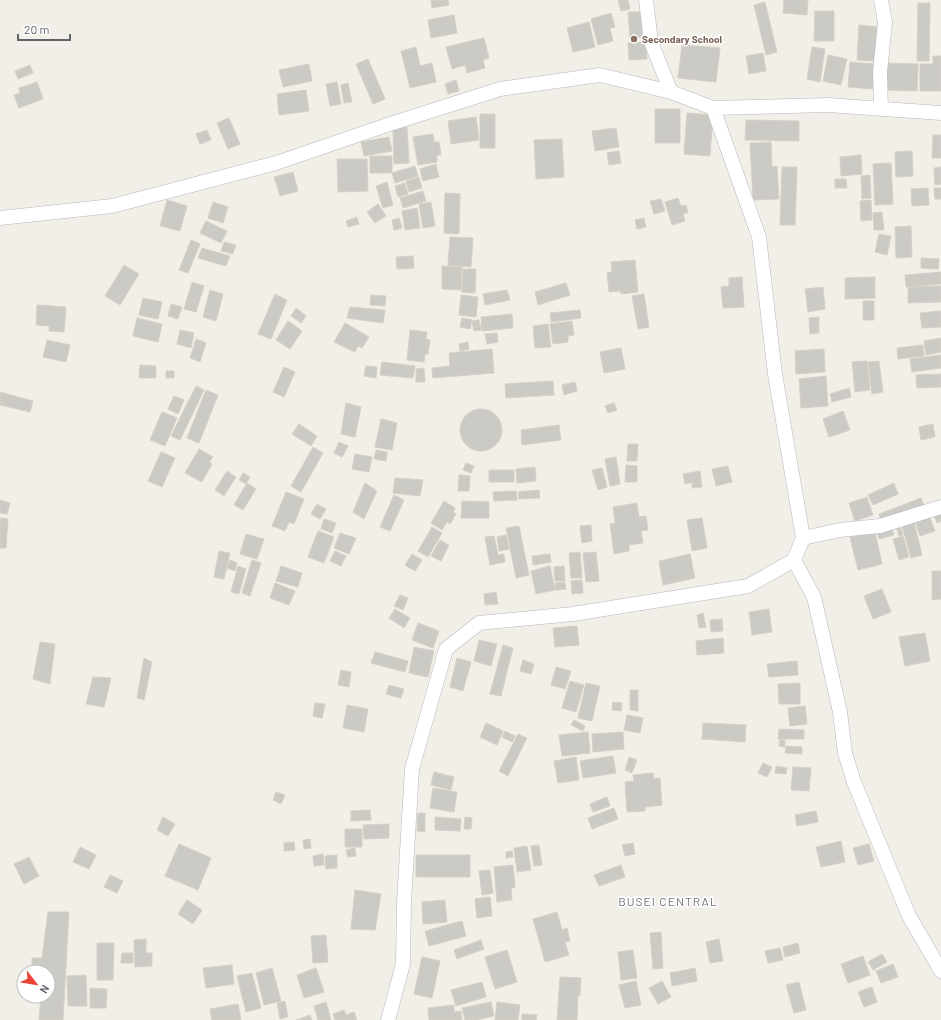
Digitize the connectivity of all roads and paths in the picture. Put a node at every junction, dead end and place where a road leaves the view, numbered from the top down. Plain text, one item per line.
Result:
1 (646, 0) edge
2 (881, 0) edge
3 (671, 92) junction
4 (713, 108) junction
5 (880, 109) junction
6 (941, 113) edge
7 (0, 218) edge
8 (941, 507) edge
9 (803, 538) junction
10 (794, 560) junction
11 (941, 971) edge
12 (388, 1020) edge

1 - 3 street
2 - 5 street
3 - 4 street
3 - 7 street
4 - 5 street
4 - 9 street
5 - 6 street
8 - 9 street
9 - 10 street
10 - 11 street
10 - 12 street

